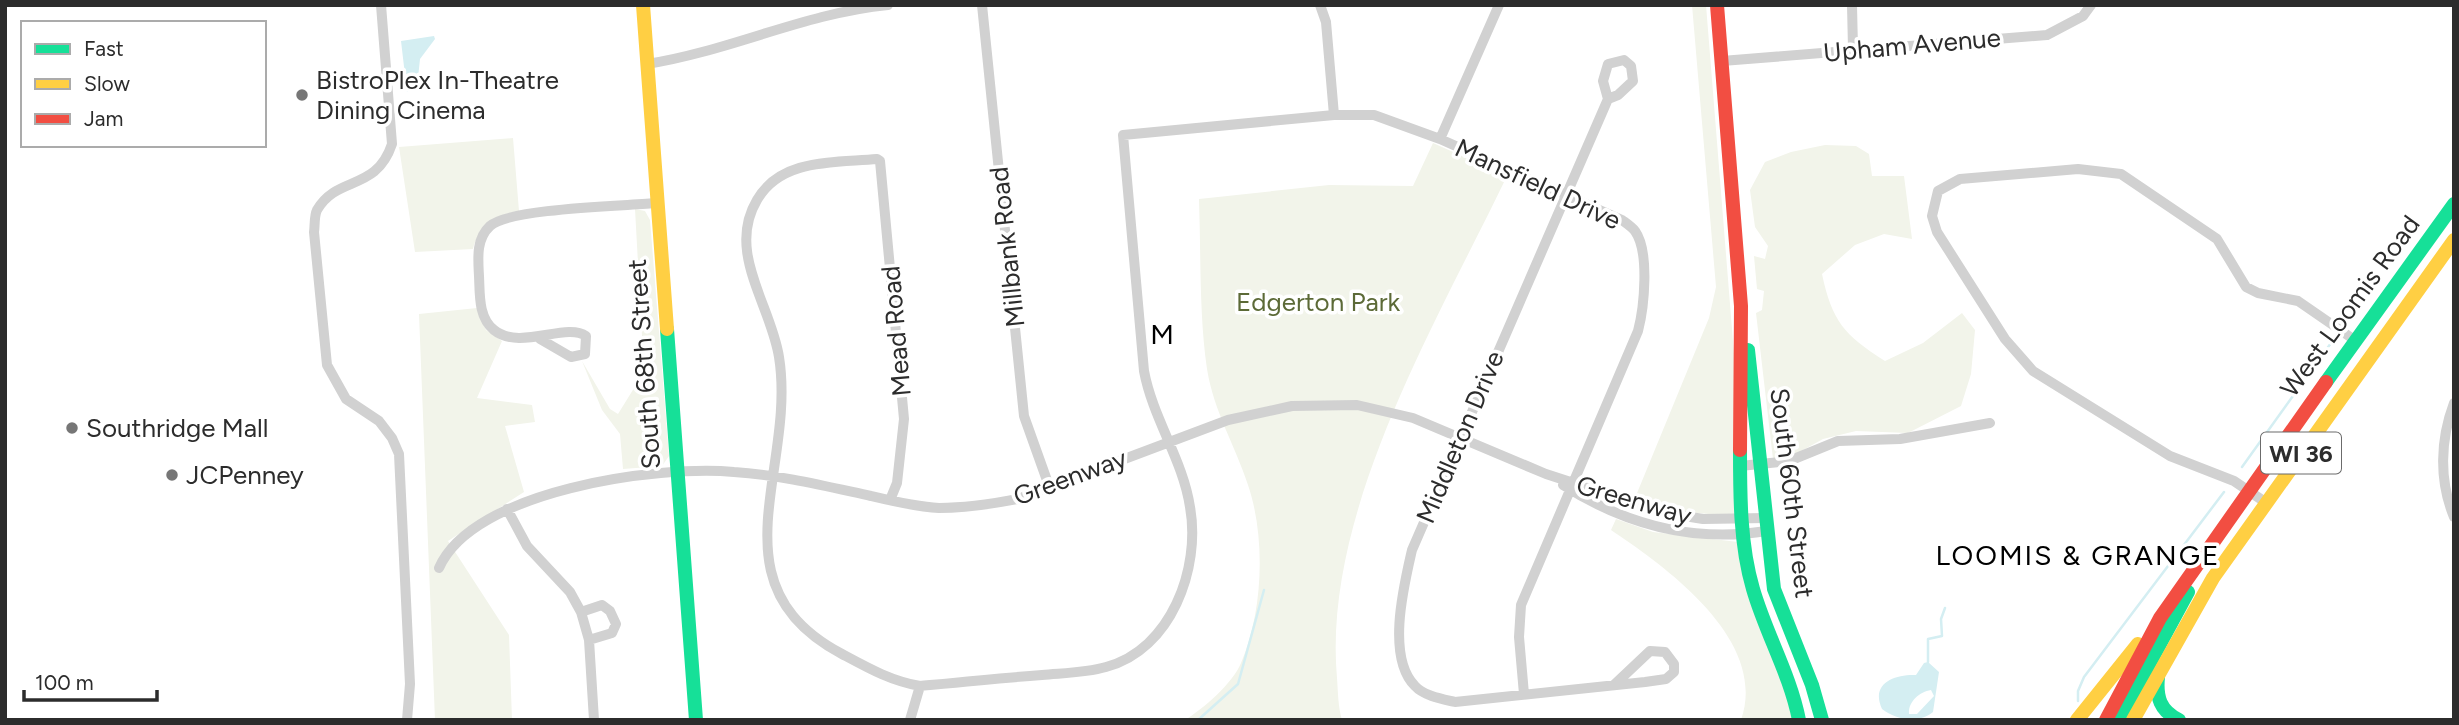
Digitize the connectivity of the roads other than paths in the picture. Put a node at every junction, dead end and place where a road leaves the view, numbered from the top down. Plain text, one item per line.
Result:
1 (381, 5) edge
2 (643, 5) edge
3 (888, 5) edge
4 (982, 5) edge
5 (1320, 5) edge
6 (1499, 5) edge
7 (1717, 5) edge
8 (1852, 5) edge
9 (2091, 5) edge
10 (1853, 49) junction
11 (1722, 61) junction
12 (647, 64) junction
13 (1608, 99) dead end
14 (1334, 115) junction
15 (1440, 139) junction
16 (1565, 195) junction
17 (657, 203) junction
18 (2454, 204) edge
19 (2454, 240) edge
20 (1741, 307) junction
21 (540, 338) dead end
22 (2356, 341) junction
23 (2454, 403) edge
24 (1990, 423) dead end
25 (1460, 437) junction
26 (1167, 441) junction
27 (1761, 465) junction
28 (1741, 467) junction
29 (677, 473) junction
30 (774, 475) junction
31 (1049, 485) junction
32 (1570, 485) junction
33 (2249, 490) junction
34 (890, 500) junction
35 (2265, 502) junction
36 (507, 509) junction
37 (2454, 517) edge
38 (1766, 524) junction
39 (1745, 527) junction
40 (2211, 542) junction
41 (439, 568) dead end
42 (581, 612) junction
43 (2160, 618) junction
44 (589, 640) junction
45 (2159, 673) junction
46 (1614, 685) junction
47 (920, 686) junction
48 (1524, 694) junction
49 (407, 720) edge
50 (594, 720) edge
51 (696, 720) edge
52 (910, 720) edge
53 (1800, 720) edge
54 (1822, 720) edge
55 (2077, 720) edge
56 (2106, 720) edge
57 (2119, 720) edge
58 (2133, 720) edge
59 (2179, 720) edge

1 - 49 street
2 - 12 street, South 68th Street
3 - 12 street
4 - 31 street, Millbank Road
5 - 14 street
6 - 15 street
7 - 11 street, South 60th Street
8 - 10 street
9 - 10 street, Upham Avenue
10 - 11 street, Upham Avenue
11 - 20 street, South 60th Street
12 - 17 street, South 68th Street
13 - 16 street, Middleton Drive
14 - 15 street, Mansfield Drive
14 - 26 street, Mansfield Drive
15 - 16 street, Mansfield Drive
16 - 25 street, Middleton Drive
16 - 32 street, Mansfield Drive
17 - 21 street
17 - 29 street, South 68th Street
18 - 22 street, West Loomis Road / WI 36
19 - 35 street, West Loomis Road / WI 36
20 - 27 street, South 60th Street
20 - 28 street, South 60th Street
22 - 33 street, West Loomis Road / WI 36
22 - 33 street
23 - 37 street
24 - 27 street
25 - 26 street, Greenway
25 - 32 street, Greenway
25 - 48 street, Middleton Drive
26 - 31 street, Greenway
26 - 47 street
27 - 28 street
27 - 38 street, South 60th Street
28 - 39 street, South 60th Street
29 - 30 street, Greenway
29 - 36 street, Greenway
29 - 51 street, South 68th Street
30 - 34 street, Greenway
30 - 34 street, Mead Road
30 - 47 street
31 - 34 street, Greenway
32 - 39 street, Greenway
32 - 39 street, Greenway
32 - 48 street, Mansfield Drive
33 - 35 street
33 - 40 street, West Loomis Road / WI 36
35 - 45 street, West Loomis Road / WI 36
36 - 41 street, Greenway
36 - 42 street
38 - 39 street, Greenway
38 - 54 street, South 60th Street
39 - 53 street, South 60th Street
40 - 43 street, West Loomis Road / WI 36
40 - 57 street
42 - 44 street
42 - 44 street
43 - 55 street
43 - 56 street, West Loomis Road / WI 36
44 - 50 street
45 - 58 street, West Loomis Road / WI 36
45 - 59 street
46 - 46 street
46 - 48 street
47 - 52 street

